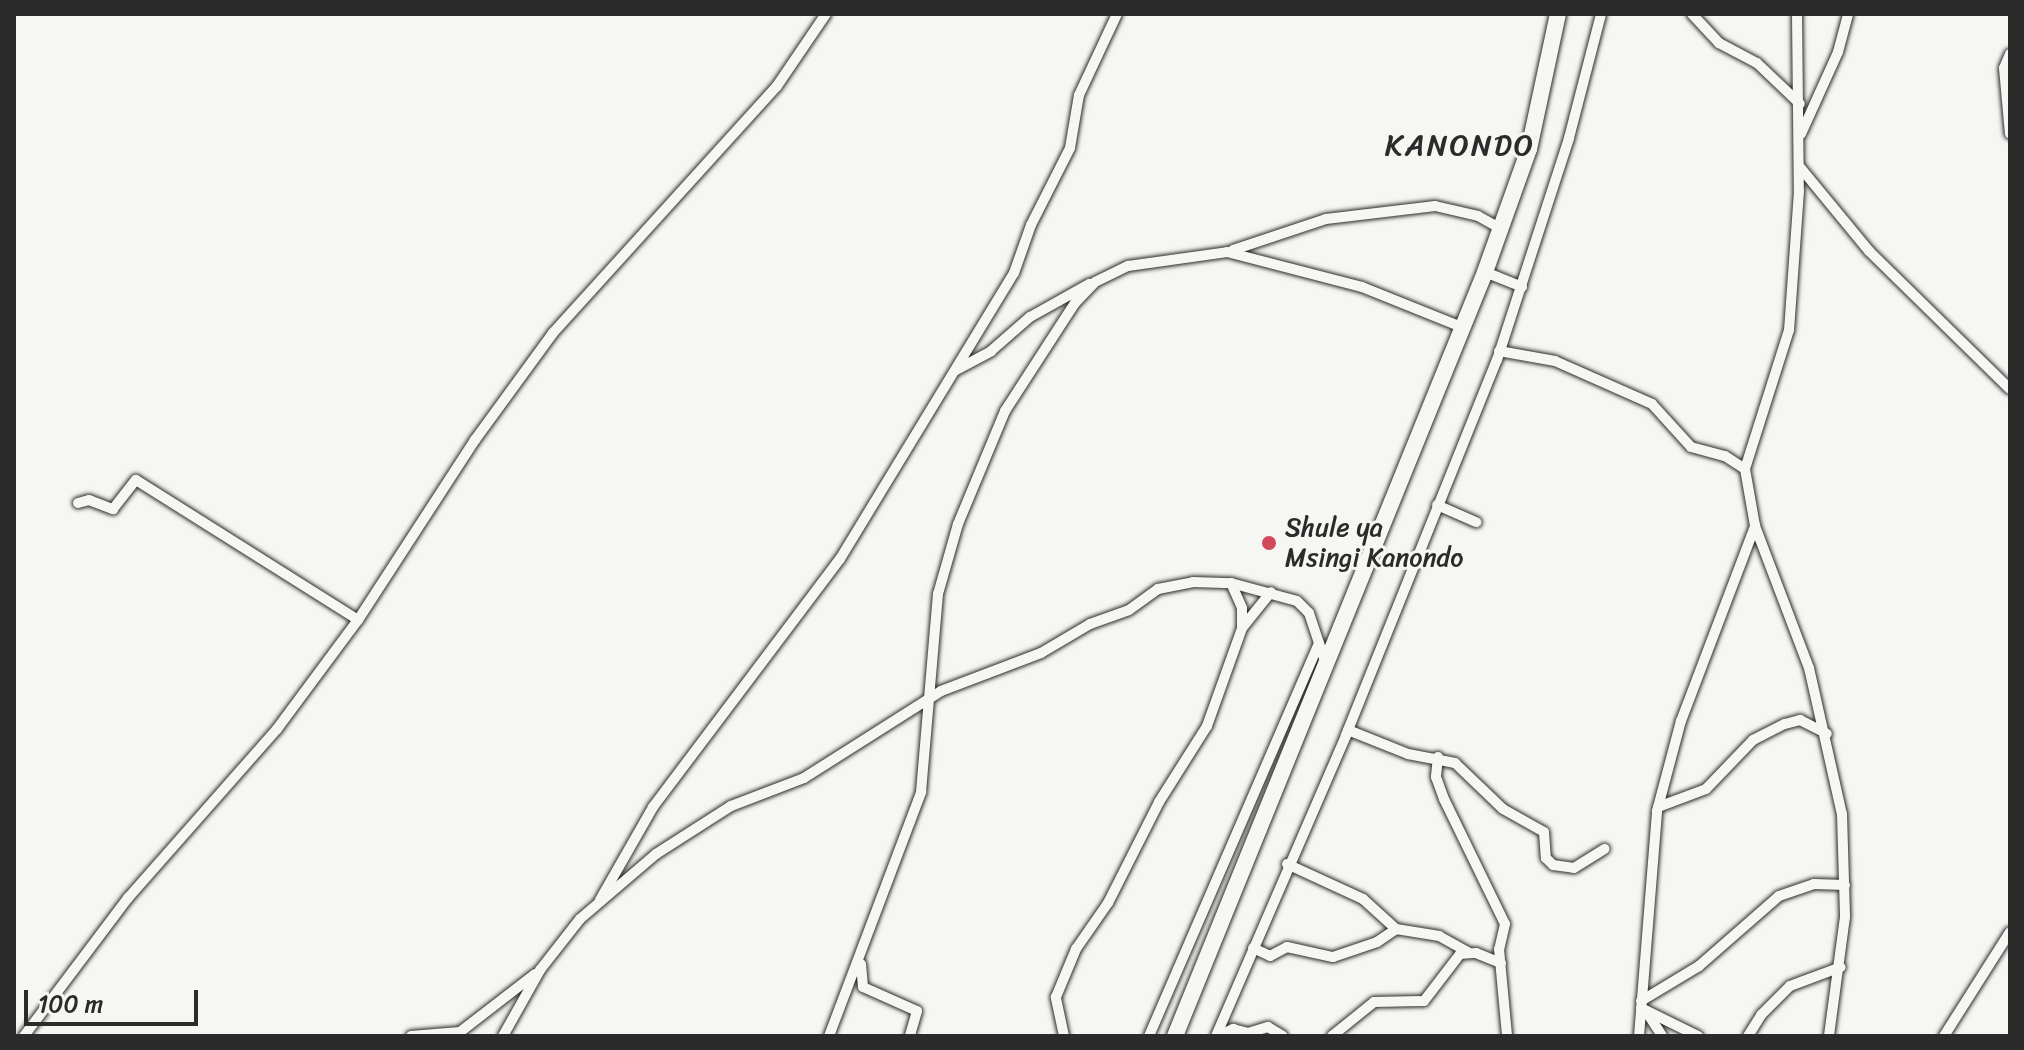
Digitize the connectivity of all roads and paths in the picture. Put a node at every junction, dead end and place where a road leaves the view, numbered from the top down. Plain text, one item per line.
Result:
1 (826, 14) edge
2 (1117, 14) edge
3 (1558, 14) edge
4 (1601, 14) edge
5 (1692, 14) edge
6 (1797, 14) edge
7 (1848, 14) edge
8 (2010, 54) edge
9 (1800, 104) junction
10 (2010, 134) edge
11 (1799, 137) junction
12 (1799, 166) junction
13 (1501, 229) junction
14 (1227, 252) junction
15 (1485, 272) junction
16 (1095, 282) junction
17 (1522, 287) junction
18 (1464, 328) junction
19 (1499, 351) junction
20 (956, 370) junction
21 (2010, 389) edge
22 (1745, 469) junction
23 (78, 503) dead end
24 (1437, 505) junction
25 (1476, 522) dead end
26 (1755, 526) junction
27 (1231, 583) junction
28 (1271, 592) junction
29 (358, 620) junction
30 (1242, 628) junction
31 (1319, 643) junction
32 (1327, 665) junction
33 (925, 705) junction
34 (1348, 730) junction
35 (1827, 734) junction
36 (1438, 757) junction
37 (1658, 807) junction
38 (1604, 849) dead end
39 (1287, 864) junction
40 (1845, 885) junction
41 (600, 900) junction
42 (1396, 929) junction
43 (2010, 932) edge
44 (1253, 948) junction
45 (1468, 952) junction
46 (861, 957) junction
47 (1501, 963) junction
48 (1841, 967) junction
49 (540, 970) junction
50 (1642, 1006) junction
51 (1256, 1034) edge
52 (24, 1036) edge
53 (411, 1036) edge
54 (503, 1036) edge
55 (829, 1036) edge
56 (910, 1036) edge
57 (1064, 1036) edge
58 (1149, 1036) edge
59 (1175, 1036) edge
60 (1217, 1036) edge
61 (1283, 1036) edge
62 (1332, 1036) edge
63 (1507, 1036) edge
64 (1639, 1036) edge
65 (1662, 1036) edge
66 (1698, 1036) edge
67 (1748, 1036) edge
68 (1829, 1036) edge
69 (1944, 1036) edge

1 - 29 street
2 - 20 street
3 - 13 highway
4 - 17 street
5 - 9 street
6 - 9 street
7 - 11 street
8 - 10 street
9 - 11 street
11 - 12 street
12 - 21 street
12 - 22 street
13 - 14 street
13 - 15 highway
14 - 16 street
14 - 18 street
15 - 17 street
15 - 18 highway
16 - 20 street
16 - 33 street
17 - 19 street
18 - 32 highway
19 - 22 street
19 - 24 street
20 - 41 street
22 - 26 street
23 - 29 street
24 - 25 street
24 - 34 street
26 - 35 street
26 - 37 street
27 - 28 street
27 - 30 street
27 - 33 street
28 - 30 street
28 - 31 street
29 - 52 street
30 - 57 street
31 - 32 street
31 - 58 street
32 - 59 highway
33 - 41 street
33 - 46 street
34 - 36 street
34 - 39 street
35 - 37 street
35 - 40 street
36 - 38 street
36 - 47 street
37 - 50 street
39 - 42 street
39 - 44 street
40 - 48 street
40 - 50 street
41 - 49 street
42 - 44 street
42 - 45 street
43 - 69 street
44 - 60 street
45 - 47 street
45 - 62 street
46 - 55 street
46 - 56 street
47 - 63 street
48 - 67 street
48 - 68 street
49 - 53 street
49 - 54 street
50 - 64 street
50 - 65 street
50 - 66 street
51 - 60 street
51 - 61 street

